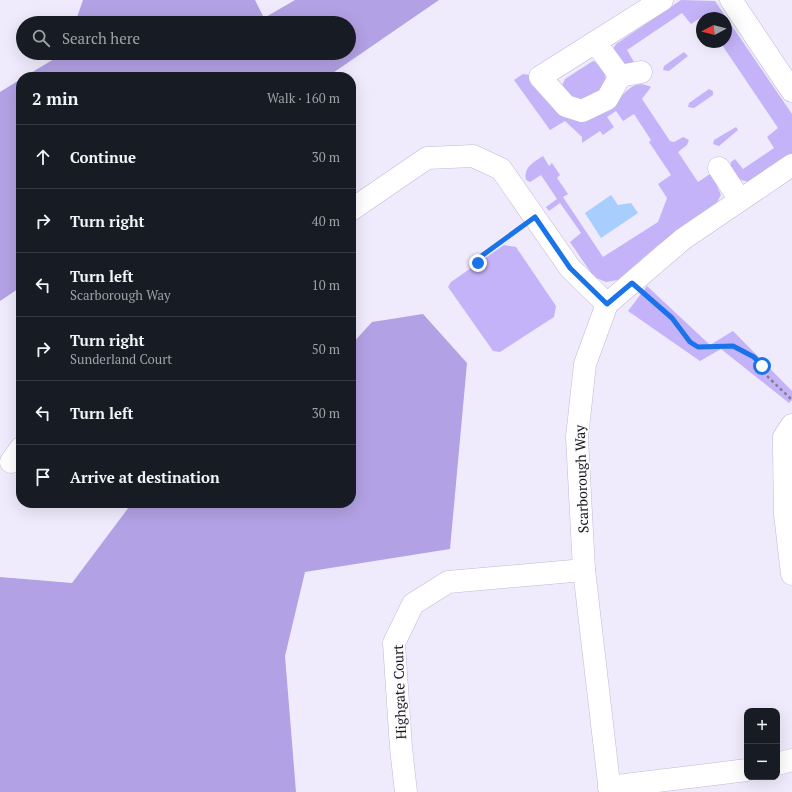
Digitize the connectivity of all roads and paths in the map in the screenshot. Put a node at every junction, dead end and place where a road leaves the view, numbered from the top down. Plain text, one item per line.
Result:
1 (662, 0) edge
2 (731, 0) edge
3 (595, 42) junction
4 (792, 91) edge
5 (792, 165) edge
6 (719, 168) dead end
7 (740, 200) junction
8 (356, 207) edge
9 (535, 217) junction
10 (478, 263) dead end
11 (632, 283) junction
12 (607, 304) junction
13 (792, 400) edge
14 (792, 425) edge
15 (584, 570) junction
16 (792, 574) edge
17 (792, 760) edge
18 (780, 763) edge
19 (744, 770) edge
20 (610, 789) edge
21 (406, 792) edge

1 - 3 street
2 - 4 street
3 - 3 street
5 - 7 street, Scarborough Way
6 - 7 street
7 - 11 street, Scarborough Way
8 - 9 street
9 - 10 path
9 - 12 street
11 - 12 street, Scarborough Way
11 - 13 path
12 - 15 street, Scarborough Way
14 - 16 street
15 - 20 street, Scarborough Way
15 - 21 street, Highgate Court
17 - 18 street
19 - 20 street

